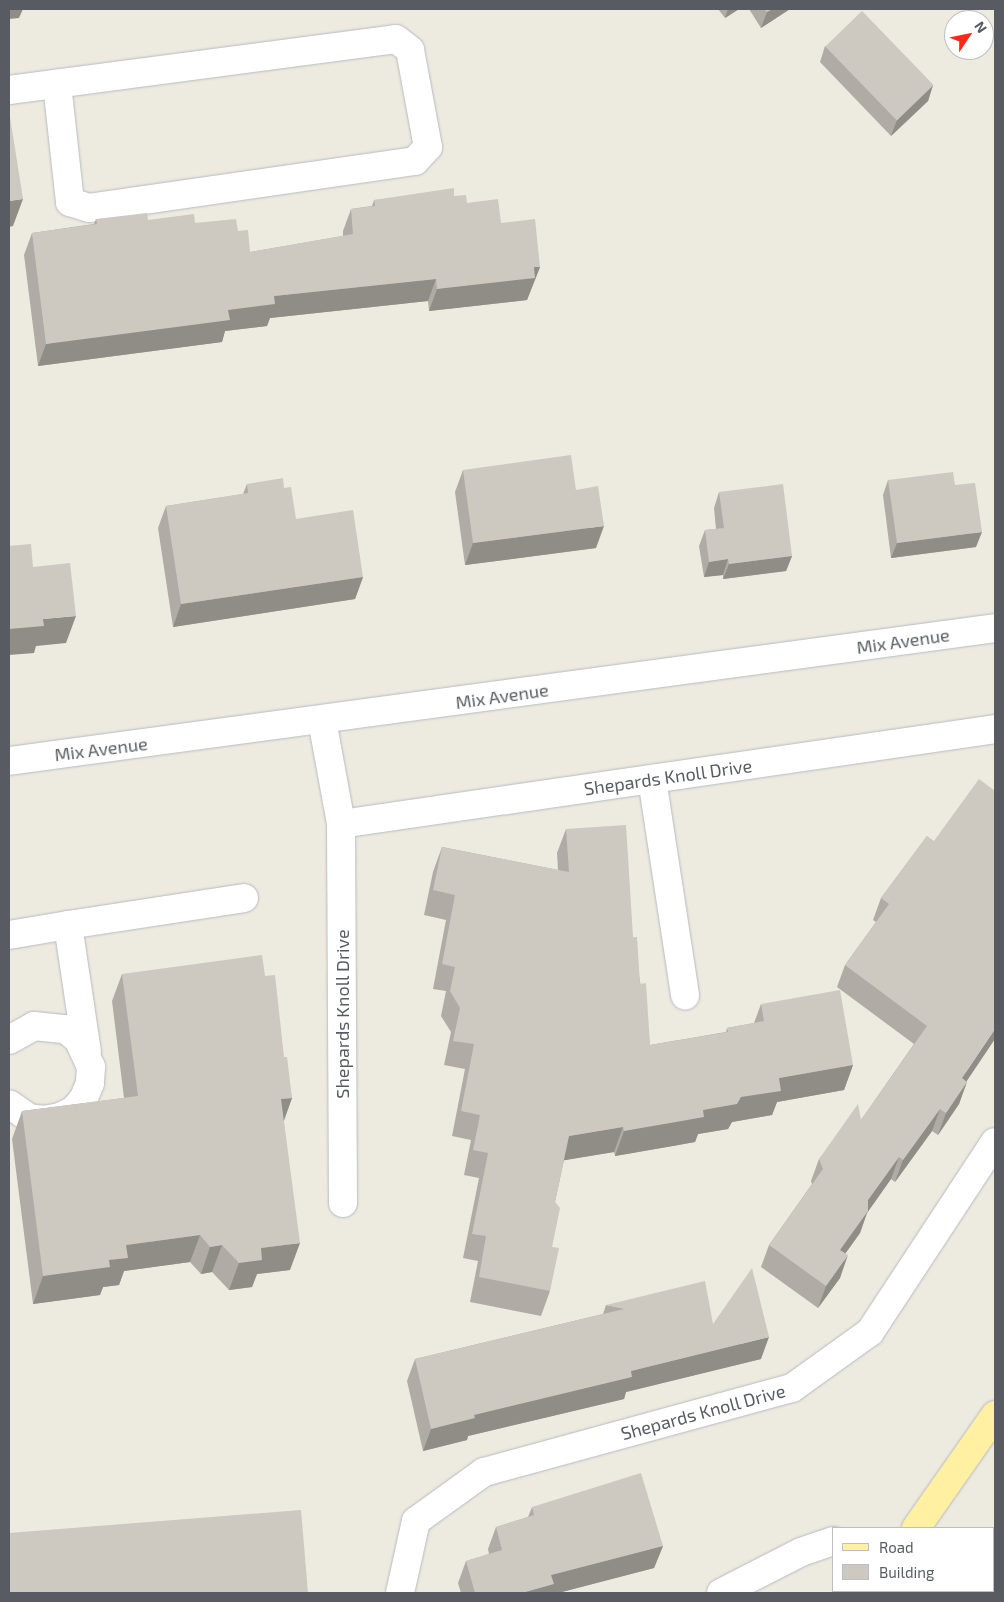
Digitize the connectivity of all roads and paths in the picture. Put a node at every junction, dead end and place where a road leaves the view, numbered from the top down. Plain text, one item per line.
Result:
1 (57, 84) junction
2 (9, 90) edge
3 (995, 628) edge
4 (322, 720) junction
5 (995, 729) edge
6 (9, 761) edge
7 (652, 779) junction
8 (341, 824) junction
9 (244, 898) dead end
10 (68, 925) junction
11 (9, 935) edge
12 (685, 995) dead end
13 (9, 1040) edge
14 (86, 1052) junction
15 (9, 1104) edge
16 (995, 1142) edge
17 (343, 1203) dead end
18 (995, 1415) edge
19 (917, 1527) edge
20 (832, 1542) edge
21 (400, 1593) edge
22 (721, 1593) edge

1 - 1 street
1 - 2 street
3 - 4 street, Mix Avenue
4 - 6 street, Mix Avenue
4 - 8 street, Shepards Knoll Drive
5 - 7 street, Shepards Knoll Drive
7 - 8 street, Shepards Knoll Drive
7 - 12 street
8 - 17 street, Shepards Knoll Drive
9 - 10 street
10 - 11 street
10 - 14 street
13 - 14 street
14 - 15 street
16 - 21 street, Shepards Knoll Drive
18 - 19 main road
20 - 22 street

